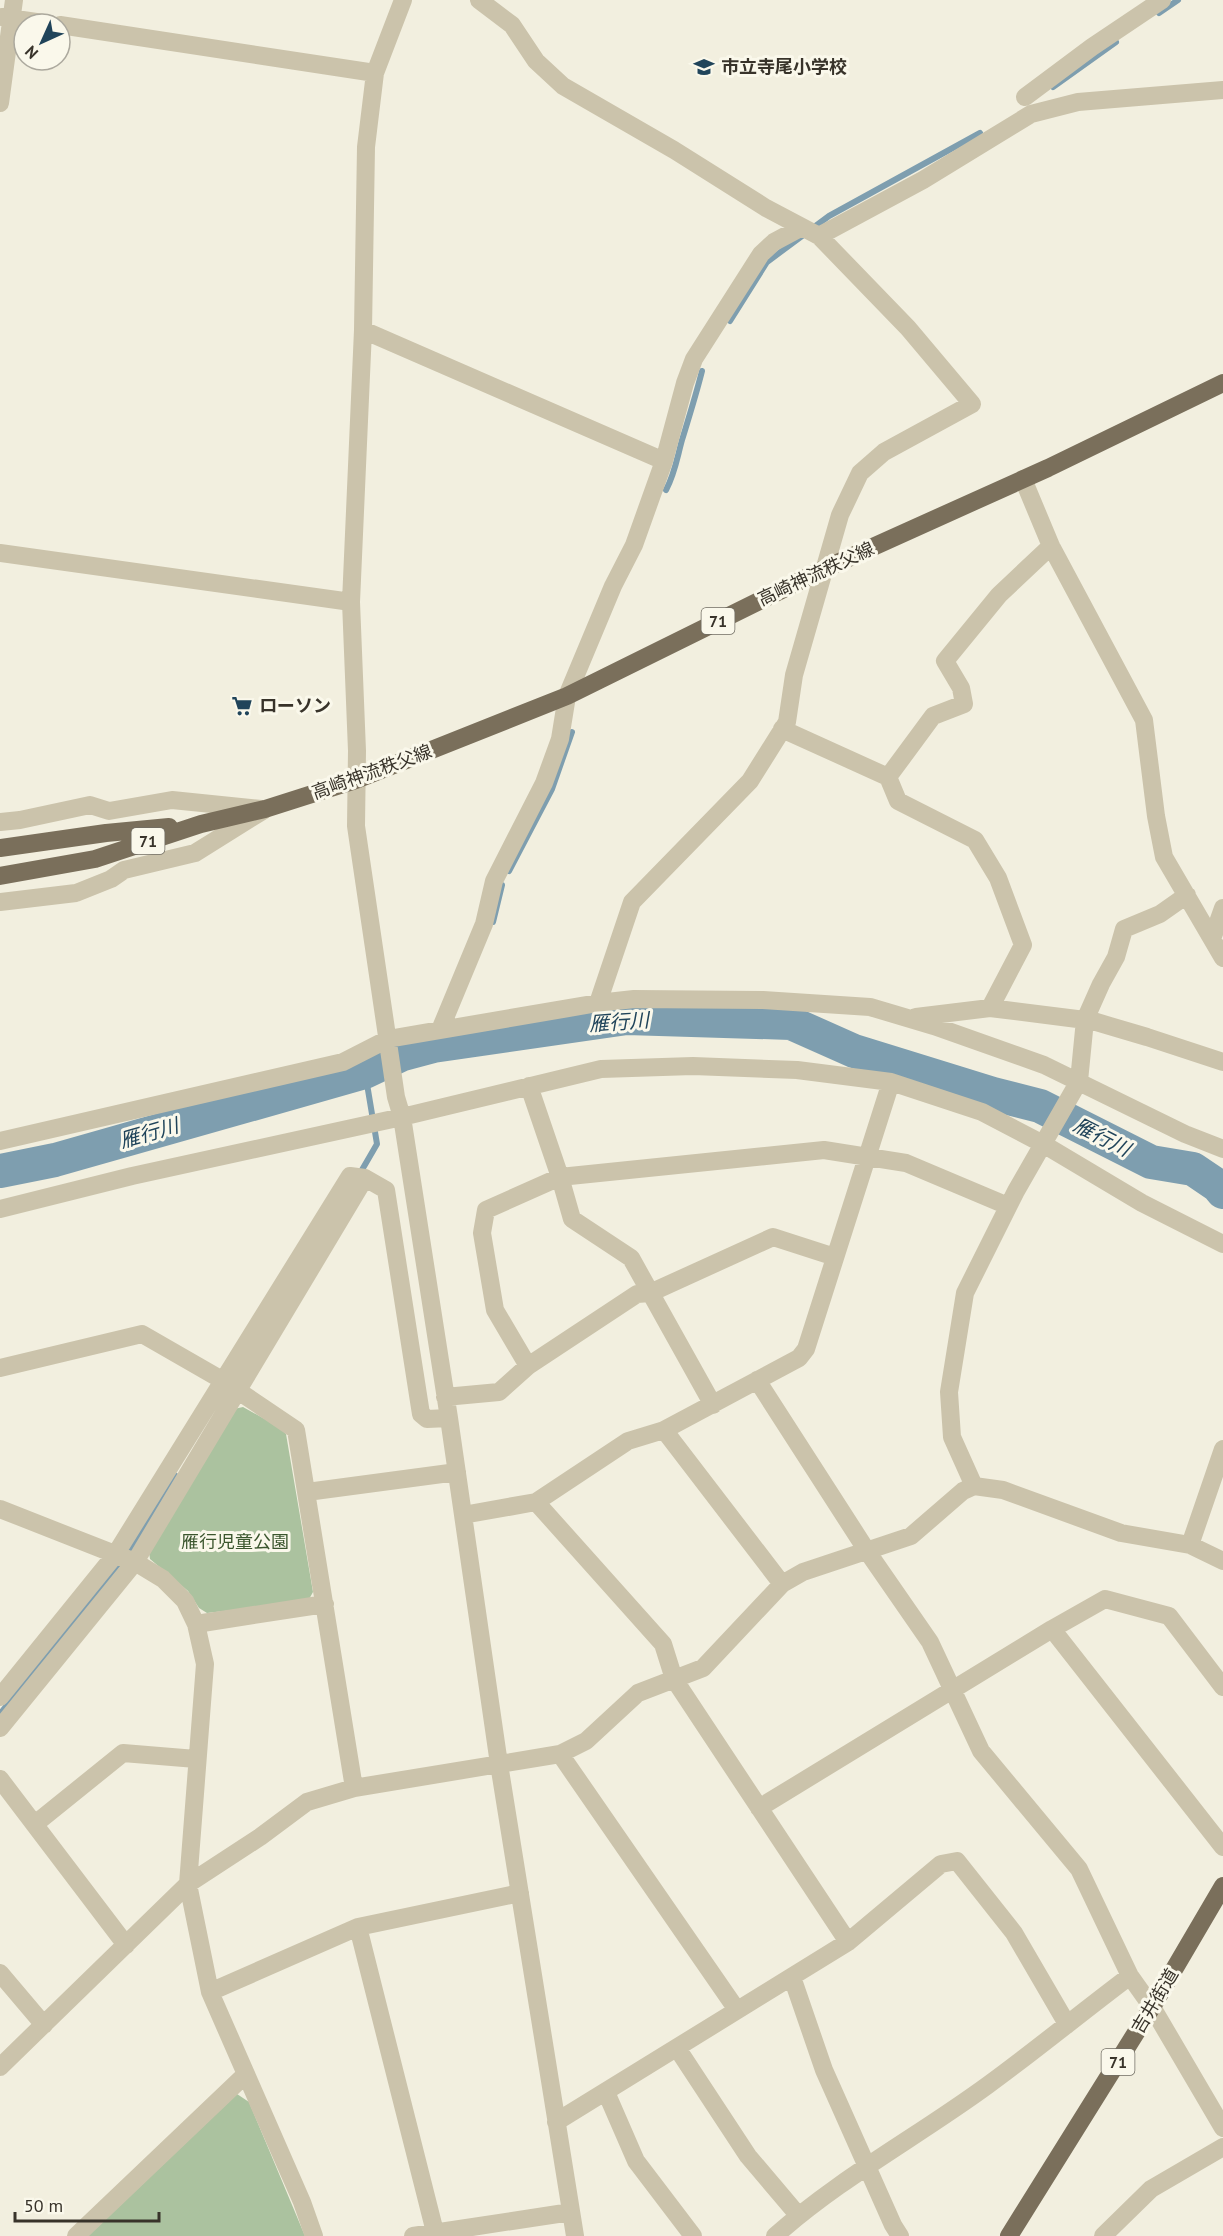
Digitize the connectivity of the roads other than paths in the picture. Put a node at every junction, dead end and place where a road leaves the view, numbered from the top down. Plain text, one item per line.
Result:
1 (403, 0) edge
2 (480, 0) edge
3 (1162, 0) edge
4 (9, 12) edge
5 (72, 28) edge
6 (375, 73) junction
7 (1223, 90) edge
8 (1025, 97) dead end
9 (0, 103) edge
10 (802, 227) junction
11 (819, 236) junction
12 (363, 330) junction
13 (1223, 383) edge
14 (664, 461) junction
15 (1023, 479) junction
16 (1051, 546) junction
17 (0, 553) edge
18 (824, 569) junction
19 (351, 602) junction
20 (567, 696) junction
21 (782, 729) junction
22 (888, 777) junction
23 (356, 780) junction
24 (265, 810) junction
25 (0, 822) edge
26 (201, 824) junction
27 (0, 848) edge
28 (0, 876) edge
29 (1187, 896) junction
30 (0, 902) edge
31 (1223, 908) edge
32 (1212, 939) junction
33 (1223, 958) edge
34 (598, 1003) junction
35 (990, 1008) junction
36 (908, 1018) junction
37 (1085, 1020) junction
38 (440, 1030) junction
39 (388, 1039) junction
40 (1223, 1062) edge
41 (1079, 1080) junction
42 (891, 1082) junction
43 (529, 1086) junction
44 (402, 1117) junction
45 (0, 1141) edge
46 (1043, 1144) junction
47 (1223, 1149) edge
48 (867, 1156) junction
49 (560, 1177) junction
50 (365, 1178) junction
51 (1008, 1206) junction
52 (0, 1209) edge
53 (1223, 1244) edge
54 (835, 1257) junction
55 (650, 1293) junction
56 (528, 1366) junction
57 (0, 1368) edge
58 (222, 1380) junction
59 (757, 1380) junction
60 (238, 1392) junction
61 (445, 1397) junction
62 (713, 1405) junction
63 (449, 1418) junction
64 (664, 1430) junction
65 (1223, 1449) edge
66 (457, 1472) junction
67 (974, 1486) junction
68 (307, 1492) junction
69 (536, 1502) junction
70 (0, 1509) edge
71 (463, 1515) junction
72 (1190, 1545) junction
73 (867, 1551) junction
74 (115, 1555) junction
75 (1223, 1561) edge
76 (135, 1562) junction
77 (782, 1584) junction
78 (325, 1604) junction
79 (196, 1624) junction
80 (1052, 1629) junction
81 (0, 1669) edge
82 (17, 1676) junction
83 (674, 1680) junction
84 (35, 1684) junction
85 (1223, 1687) edge
86 (953, 1689) junction
87 (0, 1697) edge
88 (0, 1728) edge
89 (560, 1754) junction
90 (196, 1759) junction
91 (499, 1764) junction
92 (0, 1779) edge
93 (354, 1788) junction
94 (759, 1808) junction
95 (35, 1824) junction
96 (1223, 1847) edge
97 (188, 1884) junction
98 (1223, 1887) edge
99 (520, 1893) junction
100 (358, 1927) junction
101 (848, 1942) junction
102 (126, 1945) junction
103 (0, 1973) edge
104 (792, 1977) junction
105 (1130, 1977) junction
106 (210, 1992) junction
107 (1152, 2007) junction
108 (738, 2010) junction
109 (1067, 2024) junction
110 (44, 2025) junction
111 (677, 2048) junction
112 (0, 2067) edge
113 (246, 2074) junction
114 (606, 2092) junction
115 (556, 2122) junction
116 (1223, 2128) edge
117 (1223, 2146) edge
118 (866, 2166) junction
119 (571, 2212) junction
120 (798, 2216) junction
121 (435, 2234) edge
122 (76, 2236) edge
123 (314, 2236) edge
124 (413, 2236) edge
125 (574, 2236) edge
126 (693, 2236) edge
127 (775, 2236) edge
128 (900, 2236) edge
129 (1009, 2236) edge
130 (1103, 2236) edge

1 - 6 street
2 - 10 street
3 - 8 street
4 - 9 street
5 - 6 street
6 - 12 street
7 - 11 street
10 - 11 street
10 - 14 street
11 - 18 street
12 - 14 street
12 - 19 street
13 - 15 main road, 高崎神流秩父線 / 71
14 - 20 street
15 - 16 street
15 - 18 main road, 高崎神流秩父線 / 71
16 - 22 street
16 - 29 street
17 - 19 street
18 - 20 main road, 高崎神流秩父線 / 71
18 - 21 street
19 - 23 street
20 - 23 main road, 高崎神流秩父線 / 71
20 - 38 street
21 - 22 street
21 - 34 street
22 - 35 street
23 - 24 main road, 高崎神流秩父線 / 71
23 - 39 street
24 - 25 street
24 - 26 main road, 高崎神流秩父線 / 71
24 - 30 street
26 - 27 main road, 高崎神流秩父線 / 71
26 - 28 main road, 高崎神流秩父線 / 71
29 - 32 street
29 - 37 street
31 - 32 street
32 - 33 street
34 - 36 street
34 - 38 street
35 - 36 street
35 - 37 street
36 - 41 street
37 - 40 street
37 - 41 street
38 - 39 street
39 - 44 street
39 - 45 street
41 - 46 street
41 - 47 street
42 - 43 street
42 - 46 street
42 - 48 street
43 - 44 street
43 - 49 street
44 - 52 street
44 - 61 street
46 - 51 street
46 - 53 street
48 - 49 street
48 - 51 street
48 - 54 street
49 - 55 street
49 - 56 street
50 - 58 street
50 - 60 street
50 - 63 street
51 - 67 street
54 - 55 street
54 - 59 street
55 - 56 street
55 - 62 street
56 - 61 street
57 - 58 street
58 - 60 street
58 - 74 street
59 - 62 street
59 - 73 street
60 - 68 street
60 - 76 street
61 - 63 street
62 - 64 street
63 - 66 street
64 - 69 street
64 - 77 street
65 - 72 street
66 - 68 street
66 - 71 street
67 - 72 street
67 - 73 street
68 - 78 street
69 - 71 street
69 - 83 street
70 - 74 street
71 - 91 street
72 - 75 street
73 - 77 street
73 - 86 street
74 - 76 street
74 - 82 street
76 - 79 street
76 - 84 street
77 - 83 street
78 - 79 street
78 - 93 street
79 - 90 street
80 - 85 street
80 - 86 street
80 - 96 street
81 - 82 street
82 - 84 street
82 - 87 street
83 - 89 street
83 - 94 street
84 - 88 street
86 - 94 street
86 - 105 street
89 - 91 street
89 - 108 street
90 - 95 street
90 - 97 street
91 - 93 street
91 - 99 street
92 - 95 street
93 - 97 street
94 - 101 street
95 - 102 street
97 - 102 street
97 - 106 street
98 - 107 main road, 吉井街道 / 71
99 - 100 street
99 - 115 street
100 - 106 street
100 - 121 street
101 - 104 street
101 - 109 street
102 - 110 street
103 - 110 street
104 - 108 street
104 - 118 street
105 - 107 street
105 - 109 street
106 - 113 street
107 - 116 street
107 - 129 main road, 吉井街道 / 71
108 - 111 street
109 - 118 street
110 - 112 street
111 - 114 street
111 - 120 street
113 - 122 street
113 - 123 street
114 - 115 street
114 - 126 street
115 - 119 street
117 - 130 street
118 - 120 street
118 - 128 street
119 - 121 street
119 - 125 street
120 - 127 street
121 - 124 street

